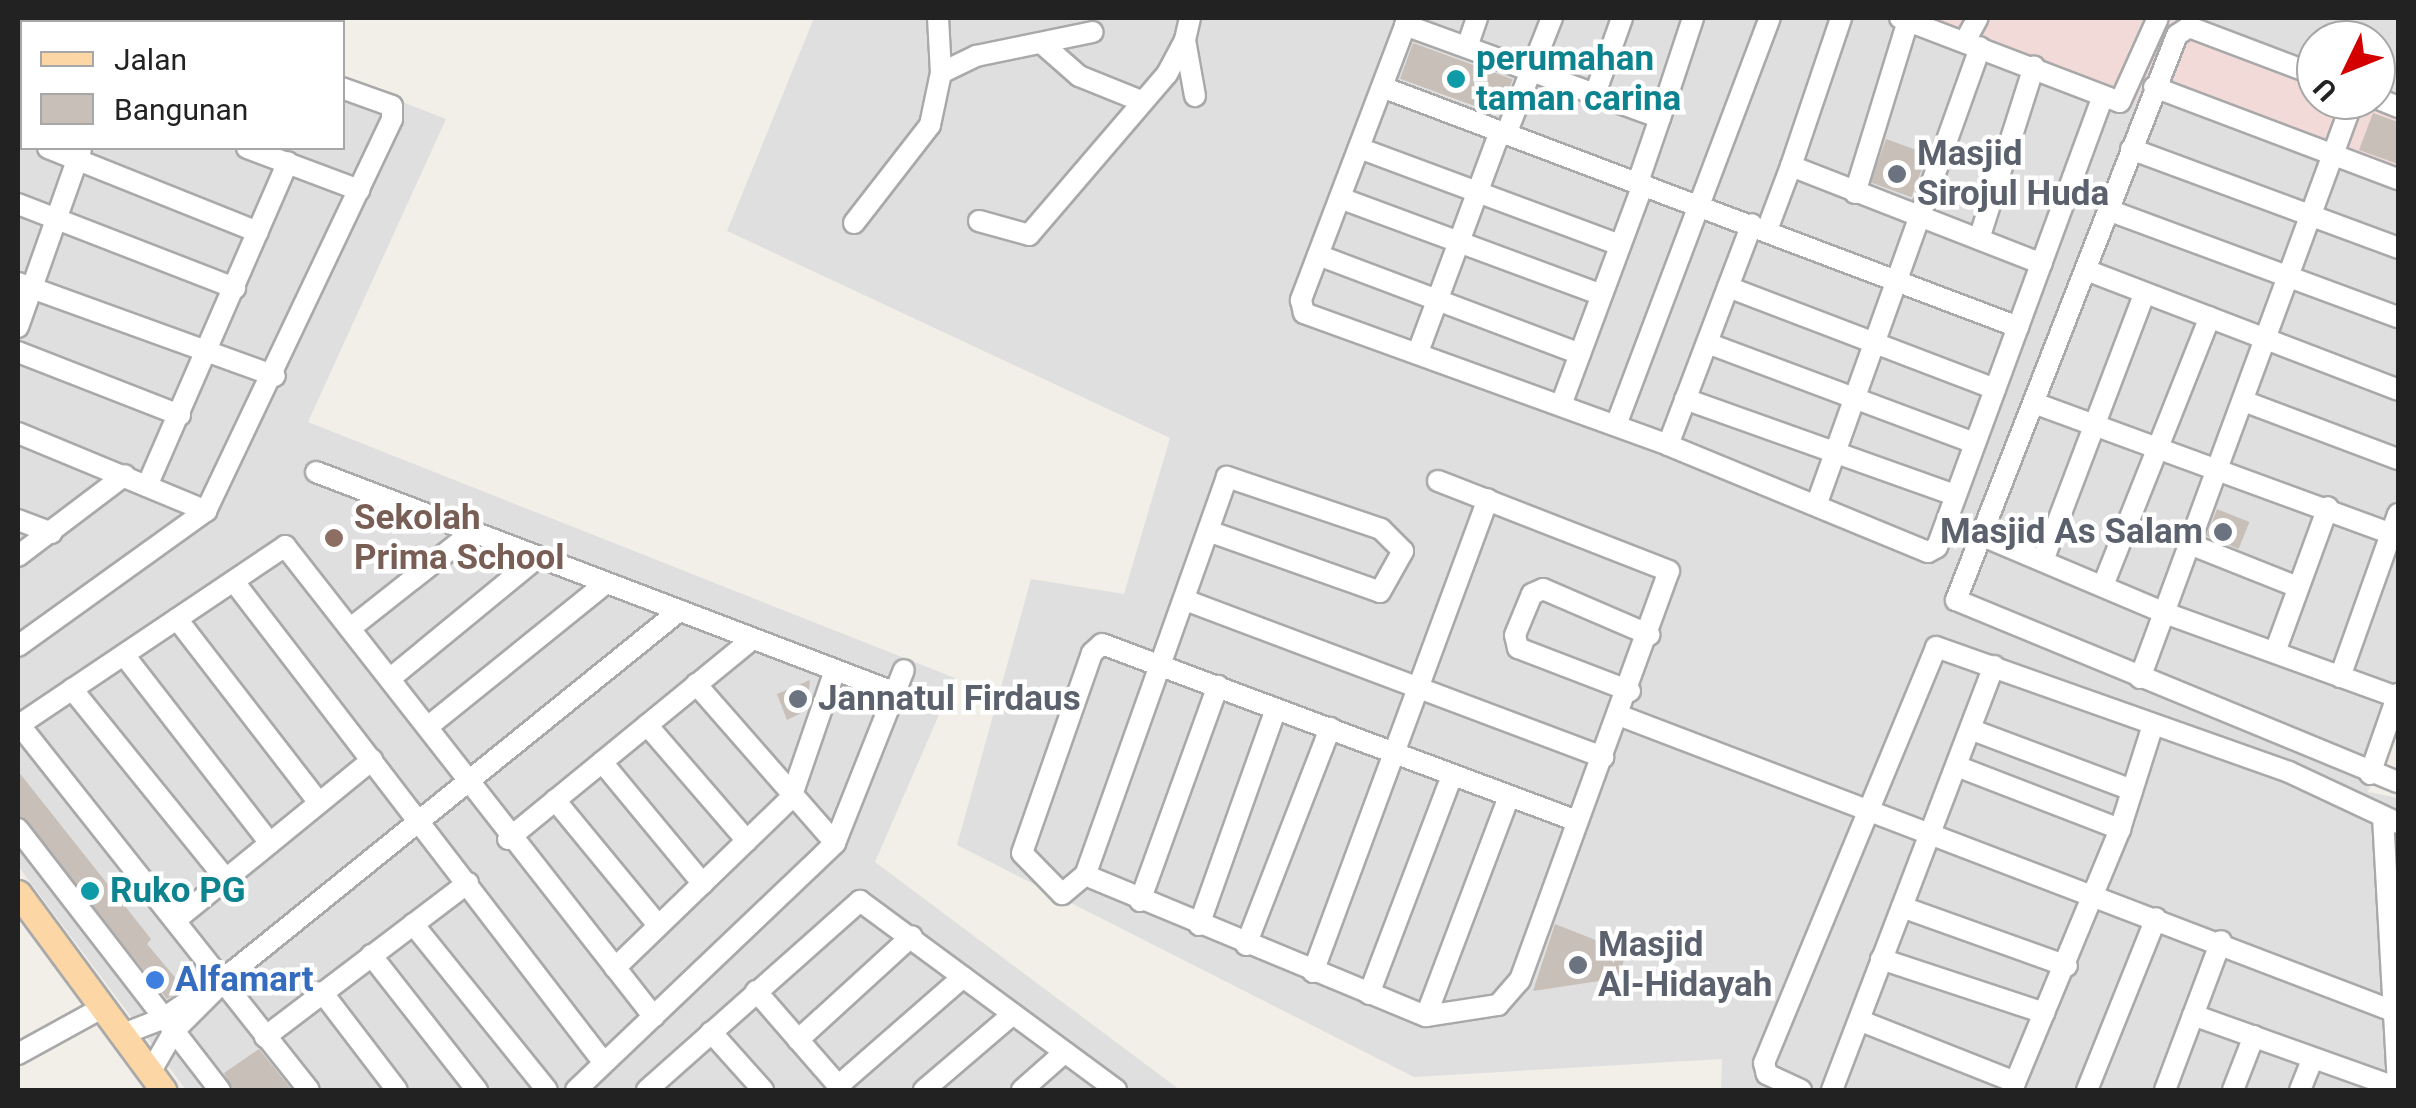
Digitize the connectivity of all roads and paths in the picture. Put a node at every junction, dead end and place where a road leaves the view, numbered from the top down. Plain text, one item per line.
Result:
1 (938, 18) edge
2 (1190, 18) edge
3 (1477, 18) edge
4 (1552, 18) edge
5 (1622, 18) edge
6 (1693, 18) edge
7 (1770, 18) edge
8 (1841, 18) edge
9 (1978, 18) edge
10 (2158, 18) edge
11 (1904, 19) edge
12 (1407, 21) edge
13 (2205, 25) edge
14 (1093, 32) dead end
15 (1185, 40) junction
16 (1972, 44) junction
17 (1046, 47) junction
18 (1467, 47) junction
19 (2034, 67) junction
20 (2296, 67) edge
21 (1531, 72) junction
22 (941, 74) junction
23 (1382, 87) junction
24 (2154, 88) junction
25 (345, 89) edge
26 (1595, 94) junction
27 (1195, 96) dead end
28 (2102, 99) junction
29 (1141, 101) junction
30 (1660, 118) junction
31 (2345, 120) edge
32 (1503, 133) junction
33 (1359, 148) junction
34 (2131, 149) junction
35 (252, 150) edge
36 (2332, 153) junction
37 (80, 154) edge
38 (288, 162) junction
39 (1791, 166) junction
40 (2398, 179) edge
41 (1640, 183) junction
42 (359, 190) junction
43 (1478, 192) junction
44 (1855, 193) junction
45 (1340, 198) junction
46 (18, 204) edge
47 (1701, 206) junction
48 (2108, 210) junction
49 (2308, 215) junction
50 (56, 218) junction
51 (1919, 220) junction
52 (980, 221) dead end
53 (854, 223) dead end
54 (1759, 227) junction
55 (258, 232) junction
56 (1978, 239) junction
57 (1459, 243) junction
58 (1620, 246) junction
59 (2398, 248) edge
60 (1318, 256) junction
61 (2042, 264) junction
62 (2086, 270) junction
63 (2289, 277) junction
64 (1898, 278) junction
65 (24, 286) edge
66 (1728, 287) junction
67 (235, 288) junction
68 (1602, 295) junction
69 (2144, 295) junction
70 (1438, 300) junction
71 (2210, 317) junction
72 (2398, 317) edge
73 (18, 327) edge
74 (2018, 327) junction
75 (2266, 338) junction
76 (1707, 343) junction
77 (1873, 344) junction
78 (208, 346) junction
79 (18, 352) edge
80 (1418, 352) junction
81 (1580, 354) junction
82 (275, 376) junction
83 (1995, 389) junction
84 (2398, 390) edge
85 (1854, 398) junction
86 (1686, 399) junction
87 (2246, 402) junction
88 (2034, 403) junction
89 (1561, 405) junction
90 (180, 415) junction
91 (2097, 422) junction
92 (1616, 425) junction
93 (18, 432) edge
94 (1974, 443) junction
95 (1668, 444) junction
96 (2160, 444) junction
97 (1833, 455) junction
98 (2398, 459) edge
99 (2222, 467) junction
100 (316, 472) dead end
101 (125, 476) junction
102 (1438, 481) dead end
103 (148, 486) junction
104 (1954, 495) junction
105 (1488, 499) junction
106 (1816, 503) junction
107 (208, 505) junction
108 (2328, 507) junction
109 (18, 520) edge
110 (2397, 528) edge
111 (1210, 532) junction
112 (52, 533) junction
113 (471, 534) junction
114 (1984, 537) junction
115 (2192, 545) junction
116 (18, 556) edge
117 (537, 558) junction
118 (2044, 558) junction
119 (235, 583) junction
120 (2104, 583) junction
121 (605, 584) junction
122 (2295, 586) junction
123 (1185, 600) junction
124 (679, 612) junction
125 (2165, 614) junction
126 (177, 620) junction
127 (352, 627) junction
128 (1650, 634) junction
129 (752, 639) junction
130 (18, 646) edge
131 (2276, 652) junction
132 (124, 655) junction
133 (1159, 663) junction
134 (1994, 666) junction
135 (835, 670) junction
136 (904, 670) dead end
137 (392, 677) junction
138 (2340, 677) junction
139 (2140, 678) junction
140 (696, 684) junction
141 (1218, 686) junction
142 (1420, 687) junction
143 (72, 690) junction
144 (1630, 691) junction
145 (896, 693) junction
146 (2398, 695) edge
147 (1276, 709) junction
148 (1621, 716) junction
149 (18, 724) edge
150 (430, 725) junction
151 (647, 725) junction
152 (2153, 725) junction
153 (1330, 728) junction
154 (1975, 731) junction
155 (1392, 754) junction
156 (1603, 757) junction
157 (372, 760) junction
158 (602, 762) junction
159 (1959, 767) junction
160 (2370, 774) junction
161 (1452, 776) junction
162 (2398, 782) edge
163 (472, 784) junction
164 (2132, 790) junction
165 (1509, 796) junction
166 (791, 798) junction
167 (555, 800) junction
168 (319, 803) junction
169 (1870, 808) junction
170 (421, 820) junction
171 (2391, 820) edge
172 (1577, 821) junction
173 (18, 829) edge
174 (2120, 829) junction
175 (1931, 831) junction
176 (508, 839) junction
177 (747, 841) junction
178 (270, 842) junction
179 (835, 843) junction
180 (1085, 876) junction
181 (226, 879) junction
182 (468, 883) junction
183 (703, 884) junction
184 (2095, 892) junction
185 (1140, 900) junction
186 (20, 903) edge
187 (1902, 907) junction
188 (2156, 918) junction
189 (176, 919) junction
190 (413, 924) junction
191 (1199, 925) junction
192 (659, 926) junction
193 (912, 936) junction
194 (2221, 940) junction
195 (1246, 945) junction
196 (371, 956) junction
197 (1880, 958) junction
198 (2067, 966) junction
199 (615, 968) junction
200 (1313, 972) junction
201 (228, 976) junction
202 (962, 977) junction
203 (756, 991) junction
204 (322, 992) junction
205 (1369, 994) junction
206 (100, 1008) junction
207 (2396, 1012) edge
208 (2044, 1013) junction
209 (1013, 1014) junction
210 (2193, 1015) junction
211 (1426, 1016) junction
212 (654, 1017) junction
213 (1861, 1021) junction
214 (168, 1025) junction
215 (711, 1032) junction
216 (123, 1034) junction
217 (2254, 1036) junction
218 (265, 1037) junction
219 (798, 1040) junction
220 (1065, 1052) junction
221 (18, 1054) edge
222 (2312, 1060) junction
223 (604, 1062) junction
224 (158, 1085) edge
225 (2013, 1086) edge
226 (2370, 1086) edge
227 (2398, 1087) edge
228 (655, 1088) edge
229 (840, 1088) edge
230 (220, 1090) edge
231 (309, 1090) edge
232 (398, 1090) edge
233 (477, 1090) edge
234 (546, 1090) edge
235 (576, 1090) edge
236 (763, 1090) edge
237 (924, 1090) edge
238 (1022, 1090) edge
239 (1116, 1090) edge
240 (1800, 1090) edge
241 (1832, 1090) edge
242 (2087, 1090) edge
243 (2164, 1090) edge
244 (2233, 1090) edge
245 (2300, 1090) edge

1 - 22 street
2 - 15 street
3 - 18 street
4 - 21 street
5 - 26 street
6 - 30 street
7 - 47 street
8 - 39 street
9 - 16 street
10 - 28 street
11 - 16 street
11 - 44 street
12 - 18 street
12 - 23 street
13 - 20 street
13 - 24 street
14 - 17 street
15 - 27 street
15 - 29 street
16 - 19 street
16 - 51 street
17 - 22 street
17 - 29 street
18 - 21 street
19 - 28 street
19 - 56 street
21 - 26 street
21 - 32 street
22 - 53 street
23 - 32 street
23 - 33 street
24 - 34 street
24 - 36 street
25 - 42 street
26 - 30 street
28 - 61 street
29 - 52 street
30 - 41 street
31 - 36 street
32 - 41 street
32 - 43 street
33 - 43 street
33 - 45 street
34 - 48 street
34 - 49 street
35 - 38 street
36 - 40 street
36 - 49 street
37 - 50 street
37 - 55 street
38 - 42 street
38 - 55 street
39 - 44 street
39 - 54 street
41 - 47 street
41 - 58 street
42 - 82 street
43 - 57 street
43 - 58 street
44 - 51 street
45 - 57 street
45 - 60 street
46 - 50 street
47 - 54 street
47 - 92 street
48 - 62 street
48 - 63 street
49 - 59 street
49 - 63 street
50 - 65 street
50 - 67 street
51 - 56 street
51 - 64 street
54 - 64 street
54 - 66 street
55 - 67 street
56 - 61 street
57 - 68 street
57 - 70 street
58 - 68 street
60 - 70 street
60 - 80 street
61 - 74 street
62 - 69 street
62 - 88 street
63 - 72 street
63 - 75 street
64 - 74 street
64 - 77 street
65 - 73 street
65 - 78 street
66 - 76 street
66 - 77 street
67 - 78 street
68 - 81 street
69 - 71 street
69 - 91 street
70 - 80 street
70 - 81 street
71 - 75 street
71 - 96 street
74 - 83 street
75 - 84 street
75 - 87 street
76 - 85 street
76 - 86 street
77 - 83 street
77 - 85 street
78 - 82 street
78 - 90 street
79 - 90 street
80 - 89 street
81 - 89 street
82 - 107 street
83 - 94 street
85 - 94 street
85 - 97 street
86 - 95 street
86 - 97 street
87 - 98 street
87 - 99 street
88 - 91 street
88 - 114 street
89 - 92 street
90 - 103 street
91 - 96 street
91 - 118 street
92 - 95 street
93 - 101 street
94 - 104 street
95 - 106 street
96 - 99 street
96 - 120 street
97 - 104 street
97 - 106 street
99 - 108 street
99 - 115 street
100 - 113 street
101 - 103 street
101 - 112 street
102 - 105 street
103 - 107 street
104 - 106 street
105 - 128 street
105 - 142 street
107 - 130 street
108 - 110 street
108 - 122 street
109 - 112 street
110 - 138 street
111 - 111 street
111 - 123 street
112 - 116 street
113 - 117 street
113 - 127 street
114 - 118 street
114 - 139 street
115 - 122 street
115 - 125 street
117 - 121 street
117 - 137 street
118 - 120 street
119 - 126 street
119 - 127 street
119 - 157 street
120 - 125 street
121 - 124 street
121 - 150 street
122 - 131 street
123 - 133 street
123 - 142 street
124 - 129 street
124 - 163 street
125 - 131 street
125 - 139 street
126 - 132 street
126 - 168 street
127 - 137 street
128 - 144 street
128 - 144 street
129 - 135 street
129 - 140 street
131 - 138 street
132 - 143 street
132 - 178 street
133 - 141 street
133 - 180 street
133 - 180 street
134 - 152 street
134 - 154 street
134 - 169 street
135 - 145 street
135 - 166 street
136 - 145 street
137 - 150 street
138 - 146 street
139 - 160 street
140 - 151 street
140 - 166 street
141 - 147 street
141 - 185 street
142 - 155 street
142 - 156 street
143 - 149 street
143 - 181 street
144 - 148 street
145 - 179 street
146 - 160 street
147 - 153 street
147 - 191 street
148 - 156 street
148 - 169 street
149 - 189 street
150 - 163 street
151 - 158 street
151 - 177 street
152 - 164 street
152 - 171 street
153 - 155 street
153 - 195 street
154 - 159 street
154 - 164 street
155 - 161 street
155 - 200 street
156 - 172 street
157 - 168 street
157 - 170 street
158 - 167 street
158 - 183 street
159 - 174 street
159 - 175 street
160 - 162 street
161 - 165 street
161 - 205 street
163 - 170 street
163 - 176 street
164 - 174 street
165 - 172 street
165 - 211 street
166 - 177 street
166 - 179 street
167 - 176 street
167 - 192 street
168 - 178 street
169 - 175 street
169 - 240 street
170 - 182 street
170 - 201 street
171 - 207 street
172 - 211 street
173 - 214 street
174 - 184 street
175 - 184 street
175 - 187 street
176 - 199 street
177 - 183 street
178 - 181 street
179 - 212 street
180 - 185 street
181 - 189 street
182 - 190 street
182 - 223 street
183 - 192 street
184 - 188 street
184 - 198 street
185 - 191 street
186 - 206 main road
187 - 197 street
187 - 198 street
188 - 194 street
188 - 242 street
189 - 201 street
190 - 196 street
190 - 234 street
191 - 195 street
192 - 199 street
193 - 202 street
193 - 203 street
193 - 219 street
194 - 207 street
194 - 210 street
195 - 200 street
196 - 204 street
196 - 233 street
197 - 208 street
197 - 213 street
198 - 208 street
199 - 212 street
200 - 205 street
201 - 214 street
201 - 218 street
202 - 209 street
202 - 229 street
203 - 215 street
203 - 219 street
204 - 218 street
204 - 232 street
205 - 211 street
206 - 216 main road
206 - 221 street
207 - 227 street
208 - 225 street
209 - 220 street
209 - 237 street
210 - 217 street
210 - 243 street
212 - 223 street
213 - 225 street
213 - 241 street
214 - 216 street
214 - 224 street
214 - 230 street
215 - 228 street
215 - 236 street
216 - 224 main road
217 - 222 street
217 - 244 street
218 - 231 street
219 - 229 street
220 - 238 street
220 - 239 street
222 - 226 street
222 - 245 street
223 - 235 street
226 - 227 street

